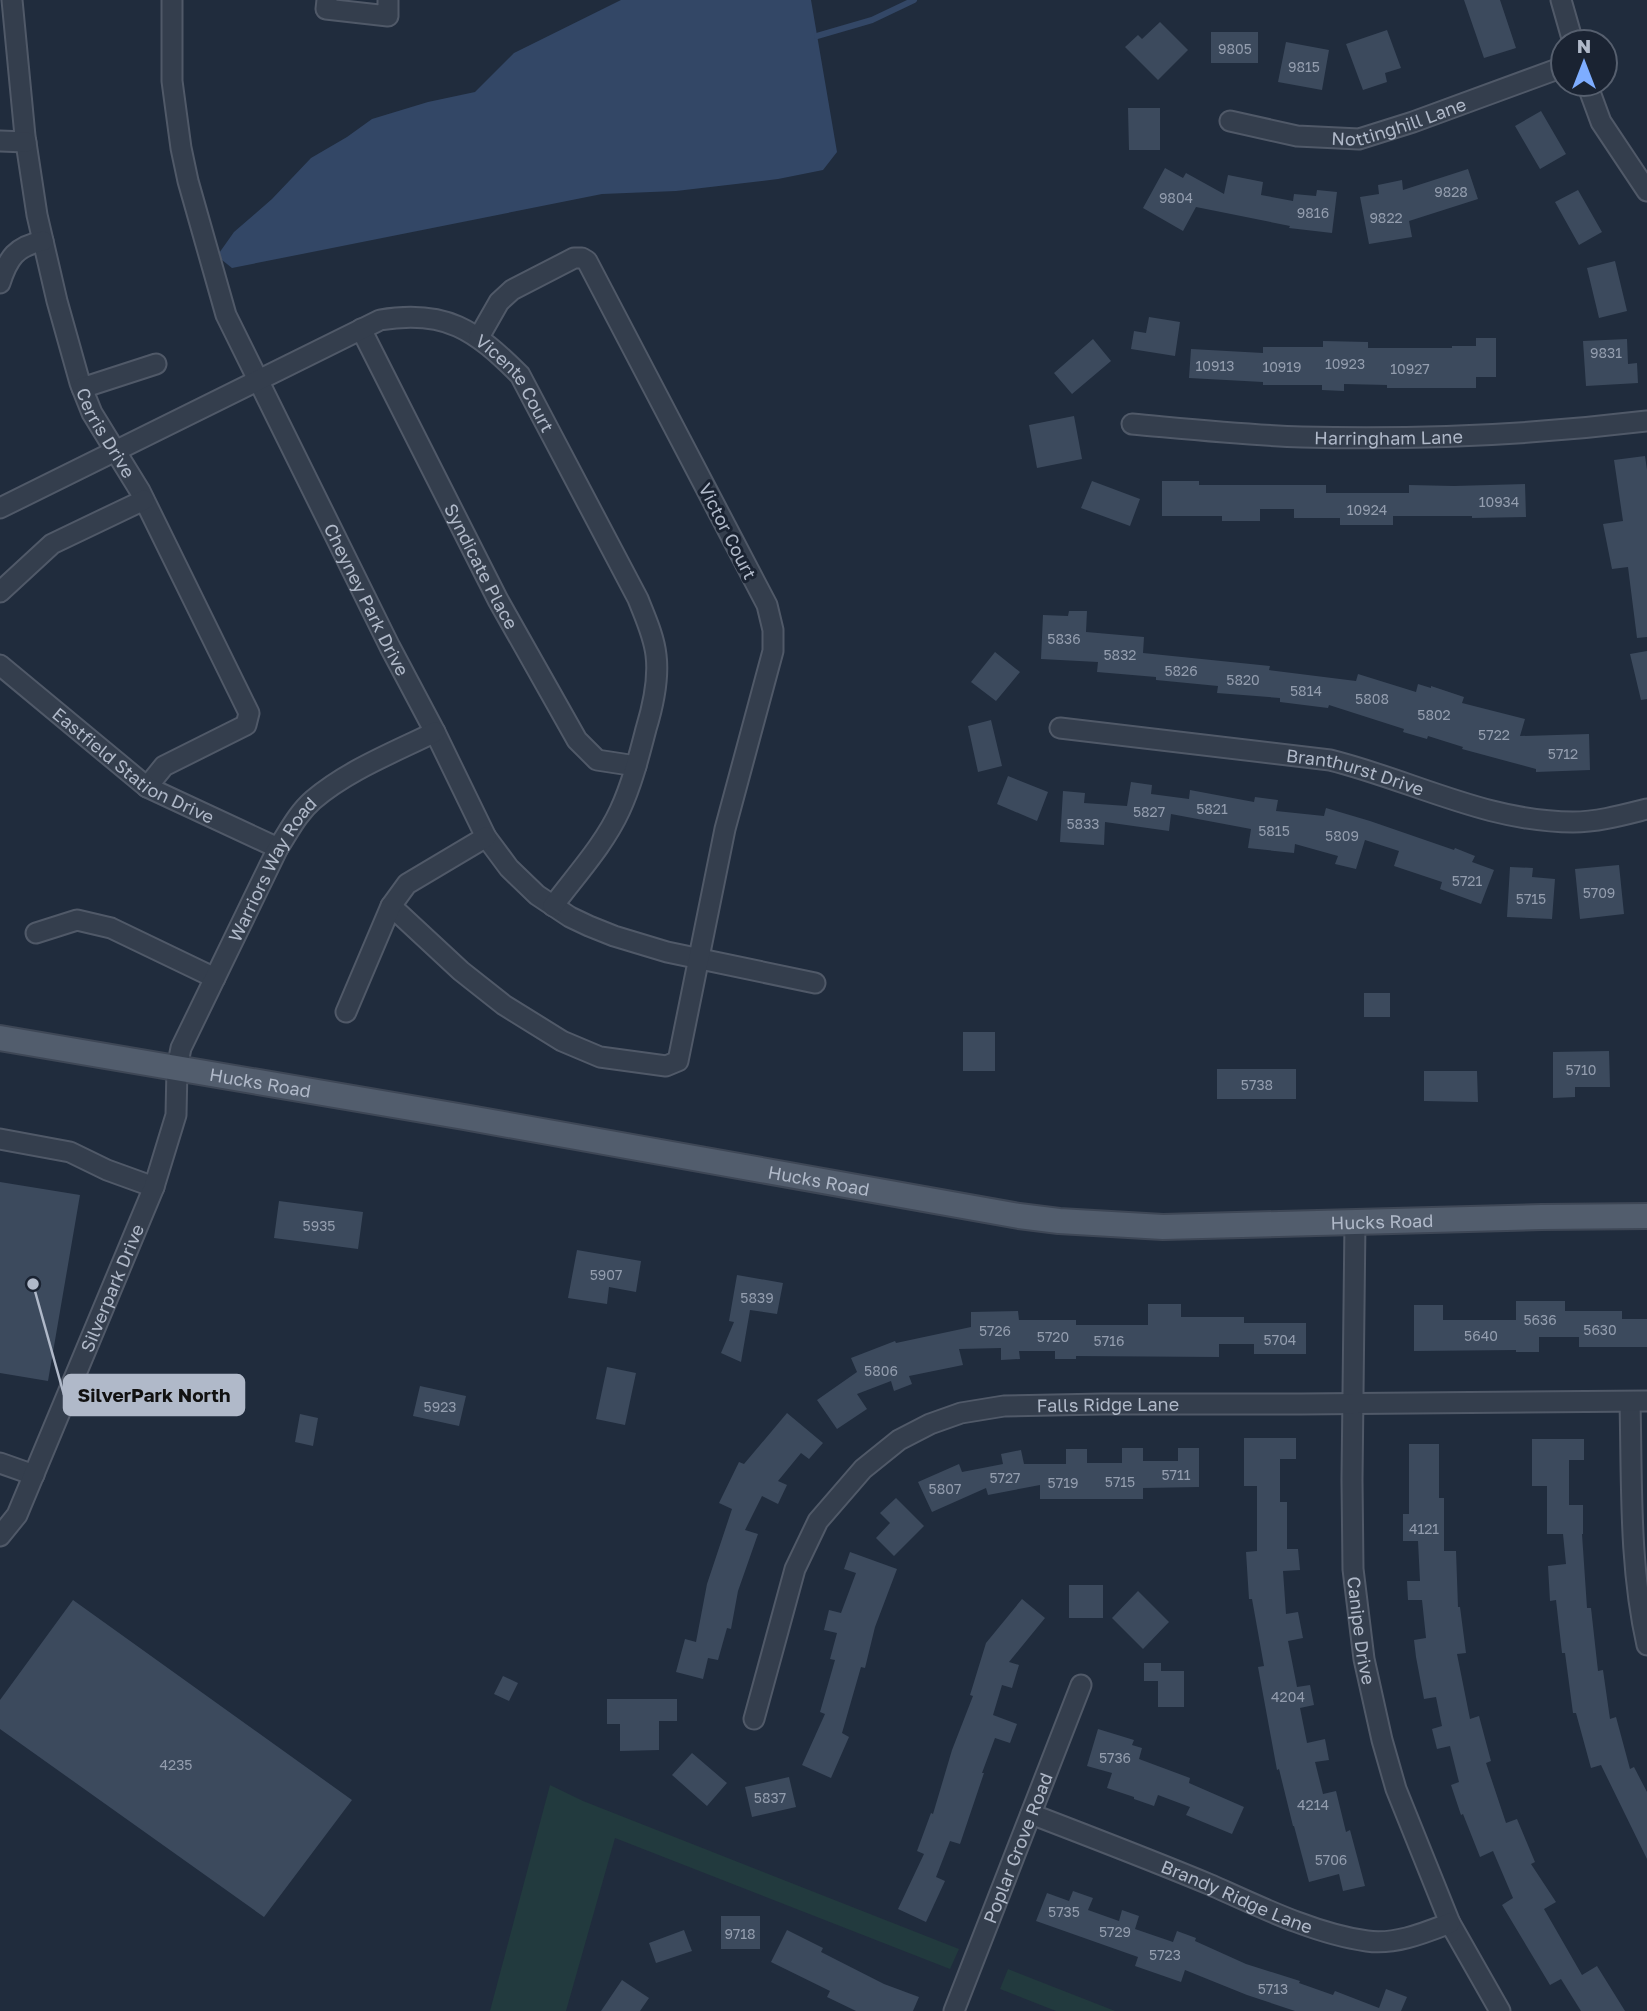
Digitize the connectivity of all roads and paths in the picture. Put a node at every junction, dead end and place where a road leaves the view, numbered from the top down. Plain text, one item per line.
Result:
1 (12, 0) edge
2 (172, 0) edge
3 (327, 0) edge
4 (388, 0) edge
5 (1560, 0) edge
6 (1569, 28) edge
7 (8, 49) edge
8 (1549, 72) edge
9 (1592, 98) edge
10 (1230, 121) dead end
11 (0, 141) edge
12 (26, 142) junction
13 (1647, 191) edge
14 (43, 241) junction
15 (0, 283) edge
16 (361, 329) junction
17 (478, 337) junction
18 (156, 364) dead end
19 (258, 381) junction
20 (82, 388) junction
21 (1647, 421) edge
22 (1132, 424) dead end
23 (115, 451) junction
24 (144, 499) junction
25 (0, 508) edge
26 (0, 592) edge
27 (0, 665) edge
28 (1060, 728) dead end
29 (435, 732) junction
30 (636, 766) junction
31 (147, 787) junction
32 (1647, 810) edge
33 (486, 837) junction
34 (278, 848) junction
35 (391, 906) junction
36 (553, 906) junction
37 (36, 933) dead end
38 (698, 959) junction
39 (215, 978) junction
40 (815, 983) dead end
41 (346, 1012) dead end
42 (0, 1038) edge
43 (177, 1068) junction
44 (0, 1139) edge
45 (154, 1186) junction
46 (1647, 1216) edge
47 (1355, 1222) junction
48 (1639, 1401) edge
49 (1353, 1403) junction
50 (0, 1462) edge
51 (34, 1475) junction
52 (0, 1536) edge
53 (1647, 1645) edge
54 (1081, 1685) dead end
55 (754, 1719) dead end
56 (1031, 1814) junction
57 (1450, 1923) junction
58 (954, 2011) edge
59 (1500, 2011) edge

1 - 7 street, Cerris Drive
2 - 19 street, Cheyney Park Drive
3 - 4 street
5 - 6 street
7 - 12 street, Cerris Drive
8 - 10 street, Nottinghill Lane
9 - 13 street
11 - 12 street
12 - 14 street, Cerris Drive
14 - 15 street
14 - 20 street, Cerris Drive
16 - 17 street, Vicente Court
16 - 19 street, Vicente Court
16 - 30 street, Syndicate Place
17 - 30 street, Vicente Court
17 - 38 street, Victor Court
18 - 20 street
19 - 23 street, Vicente Court
19 - 29 street, Cheyney Park Drive
20 - 23 street, Cerris Drive
21 - 22 street, Harringham Lane
23 - 24 street, Cerris Drive
23 - 25 street, Vicente Court
24 - 26 street
24 - 31 street, Cerris Drive
27 - 31 street, Eastfield Station Drive
28 - 32 street, Branthurst Drive
29 - 33 street, Cheyney Park Drive
29 - 34 street, Warriors Way Road
30 - 36 street, Vicente Court
31 - 34 street, Eastfield Station Drive
33 - 35 street
33 - 36 street, Cheyney Park Drive
34 - 39 street, Warriors Way Road
35 - 38 street, Victor Court
35 - 41 street
36 - 38 street, Cheyney Park Drive
37 - 39 street
38 - 40 street, Cheyney Park Drive
39 - 43 street, Warriors Way Road
42 - 43 main road, Hucks Road
43 - 45 street, Silverpark Drive
43 - 47 main road, Hucks Road
44 - 45 street
45 - 51 street, Silverpark Drive
46 - 47 main road, Hucks Road
47 - 49 street, Canipe Drive
48 - 49 street, Falls Ridge Lane
48 - 53 street
49 - 55 street, Falls Ridge Lane
49 - 57 street, Canipe Drive
50 - 51 street
51 - 52 street, Silverpark Drive
54 - 56 street, Poplar Grove Road
56 - 57 street, Brandy Ridge Lane
56 - 58 street, Poplar Grove Road
57 - 59 street, Canipe Drive

